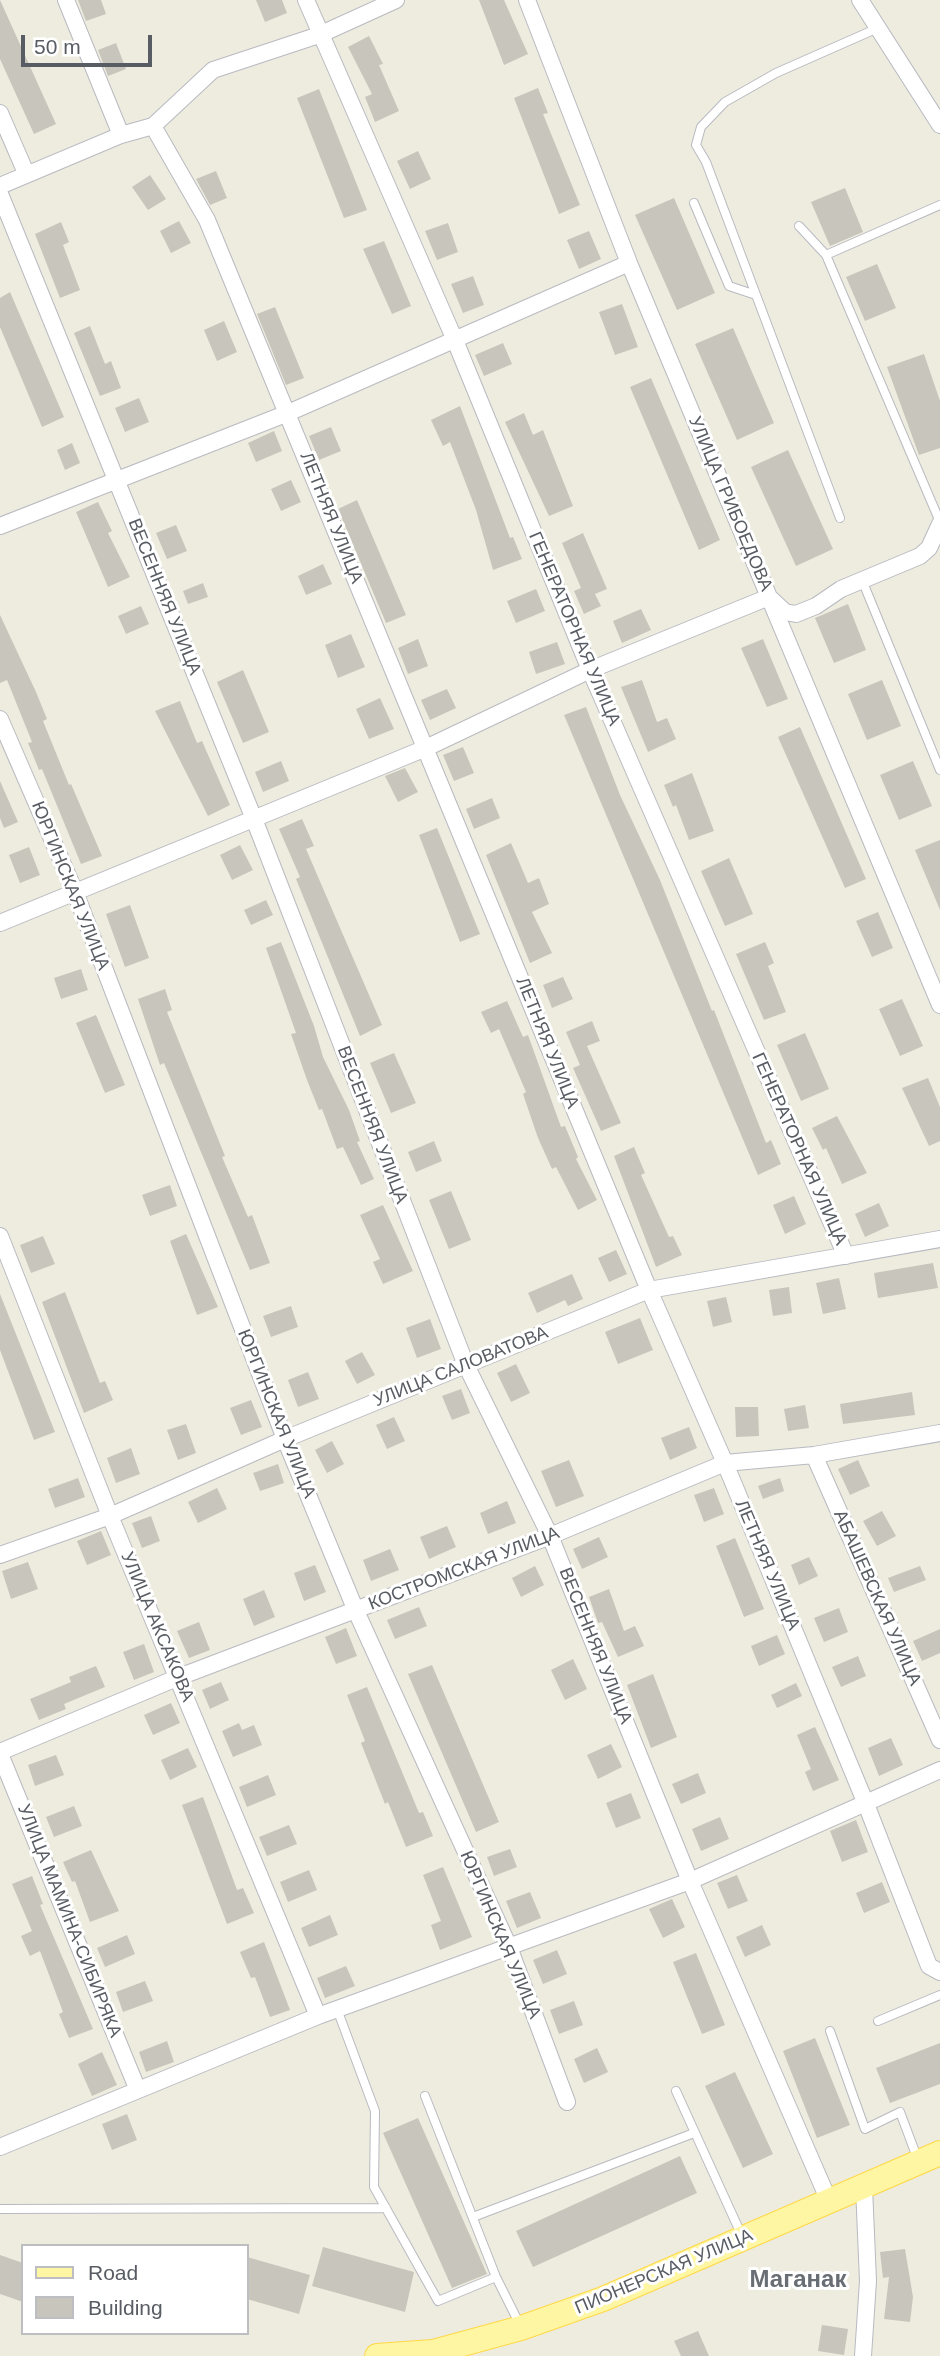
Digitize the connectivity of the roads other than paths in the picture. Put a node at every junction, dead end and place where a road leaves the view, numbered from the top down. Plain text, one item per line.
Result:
1 (66, 0) edge
2 (306, 0) edge
3 (396, 0) edge
4 (527, 0) edge
5 (860, 0) edge
6 (878, 28) junction
7 (319, 35) junction
8 (0, 113) edge
9 (940, 125) edge
10 (153, 126) junction
11 (121, 135) junction
12 (26, 173) junction
13 (0, 186) edge
14 (0, 194) edge
15 (694, 203) dead end
16 (940, 205) edge
17 (799, 226) dead end
18 (826, 255) junction
19 (629, 263) junction
20 (755, 295) junction
21 (454, 338) junction
22 (288, 413) junction
23 (117, 482) junction
24 (840, 519) dead end
25 (940, 523) edge
26 (0, 526) edge
27 (862, 580) junction
28 (769, 597) junction
29 (590, 670) junction
30 (0, 719) edge
31 (426, 748) junction
32 (940, 770) edge
33 (254, 819) junction
34 (75, 892) junction
35 (0, 923) edge
36 (940, 1005) edge
37 (0, 1236) edge
38 (940, 1239) edge
39 (846, 1256) junction
40 (649, 1290) junction
41 (466, 1366) junction
42 (940, 1433) edge
43 (285, 1439) junction
44 (814, 1455) junction
45 (725, 1463) junction
46 (110, 1516) junction
47 (551, 1536) junction
48 (0, 1555) edge
49 (356, 1611) junction
50 (179, 1677) junction
51 (940, 1740) edge
52 (0, 1753) edge
53 (940, 1770) edge
54 (866, 1804) junction
55 (690, 1881) junction
56 (509, 1947) junction
57 (934, 1969) edge
58 (940, 1995) edge
59 (337, 2009) junction
60 (318, 2016) junction
61 (878, 2021) dead end
62 (830, 2031) dead end
63 (138, 2088) junction
64 (676, 2091) dead end
65 (425, 2096) dead end
66 (567, 2102) dead end
67 (694, 2133) junction
68 (0, 2147) edge
69 (930, 2157) edge
70 (864, 2187) junction
71 (829, 2201) junction
72 (386, 2208) junction
73 (0, 2209) edge
74 (473, 2217) junction
75 (743, 2239) junction
76 (496, 2277) junction
77 (522, 2328) junction
78 (484, 2347) edge
79 (377, 2356) edge
80 (863, 2356) edge

1 - 11 street
2 - 7 street, ГЕНЕРАТОРНАЯ УЛИЦА
3 - 7 street
4 - 19 street, УЛИЦА ГРИБОЕДОВА
5 - 6 street
6 - 9 street
6 - 20 lane
7 - 10 street
7 - 21 street, ГЕНЕРАТОРНАЯ УЛИЦА
8 - 12 street
10 - 11 street
10 - 22 street, ЛЕТНЯЯ УЛИЦА
11 - 12 street
12 - 13 street
14 - 23 street, ВЕСЕННЯЯ УЛИЦА
15 - 20 lane
16 - 18 lane
17 - 18 lane
18 - 25 lane
19 - 21 street
19 - 28 street, УЛИЦА ГРИБОЕДОВА
20 - 24 lane
21 - 22 street
21 - 29 street, ГЕНЕРАТОРНАЯ УЛИЦА
22 - 23 street
22 - 31 street, ЛЕТНЯЯ УЛИЦА
23 - 26 street
23 - 33 street, ВЕСЕННЯЯ УЛИЦА
25 - 27 street
27 - 28 street
27 - 32 lane
28 - 29 street
28 - 36 street, УЛИЦА ГРИБОЕДОВА
29 - 31 street
29 - 39 street, ГЕНЕРАТОРНАЯ УЛИЦА
30 - 34 street, ЮРГИНСКАЯ УЛИЦА
31 - 33 street
31 - 40 street, ЛЕТНЯЯ УЛИЦА
33 - 34 street
33 - 41 street, ВЕСЕННЯЯ УЛИЦА
34 - 35 street
34 - 43 street, ЮРГИНСКАЯ УЛИЦА
37 - 46 street, УЛИЦА АКСАКОВА
38 - 39 street, УЛИЦА САЛОВАТОВА
39 - 40 street, УЛИЦА САЛОВАТОВА
40 - 41 street, УЛИЦА САЛОВАТОВА
40 - 45 street, ЛЕТНЯЯ УЛИЦА
41 - 43 street, УЛИЦА САЛОВАТОВА
41 - 47 street, ВЕСЕННЯЯ УЛИЦА
42 - 44 street, КОСТРОМСКАЯ УЛИЦА
43 - 46 street, УЛИЦА САЛОВАТОВА
43 - 49 street, ЮРГИНСКАЯ УЛИЦА
44 - 45 street, КОСТРОМСКАЯ УЛИЦА
44 - 51 street, АБАШЕВСКАЯ УЛИЦА
45 - 47 street, КОСТРОМСКАЯ УЛИЦА
45 - 54 street, ЛЕТНЯЯ УЛИЦА
46 - 48 street, УЛИЦА САЛОВАТОВА
46 - 50 street, УЛИЦА АКСАКОВА
47 - 49 street, КОСТРОМСКАЯ УЛИЦА
47 - 55 street, ВЕСЕННЯЯ УЛИЦА
49 - 50 street, КОСТРОМСКАЯ УЛИЦА
49 - 56 street, ЮРГИНСКАЯ УЛИЦА
50 - 52 street, КОСТРОМСКАЯ УЛИЦА
50 - 60 street, УЛИЦА АКСАКОВА
52 - 63 street, УЛИЦА МАМИНА-СИБИРЯКА
53 - 54 street
54 - 55 street
54 - 57 street, ЛЕТНЯЯ УЛИЦА
55 - 56 street
55 - 71 street, ВЕСЕННЯЯ УЛИЦА
56 - 59 street
56 - 66 street, ЮРГИНСКАЯ УЛИЦА
58 - 61 lane
59 - 60 street
59 - 72 lane
60 - 63 street
62 - 69 lane
63 - 68 street
64 - 67 lane
65 - 74 lane
67 - 74 lane
67 - 75 lane
69 - 70 main road, ПИОНЕРСКАЯ УЛИЦА
70 - 71 main road, ПИОНЕРСКАЯ УЛИЦА
70 - 80 street
71 - 75 main road, ПИОНЕРСКАЯ УЛИЦА
72 - 73 lane
72 - 76 lane
74 - 76 lane
75 - 77 main road, ПИОНЕРСКАЯ УЛИЦА
76 - 77 lane
77 - 78 main road, ПИОНЕРСКАЯ УЛИЦА
78 - 79 main road, ПИОНЕРСКАЯ УЛИЦА

